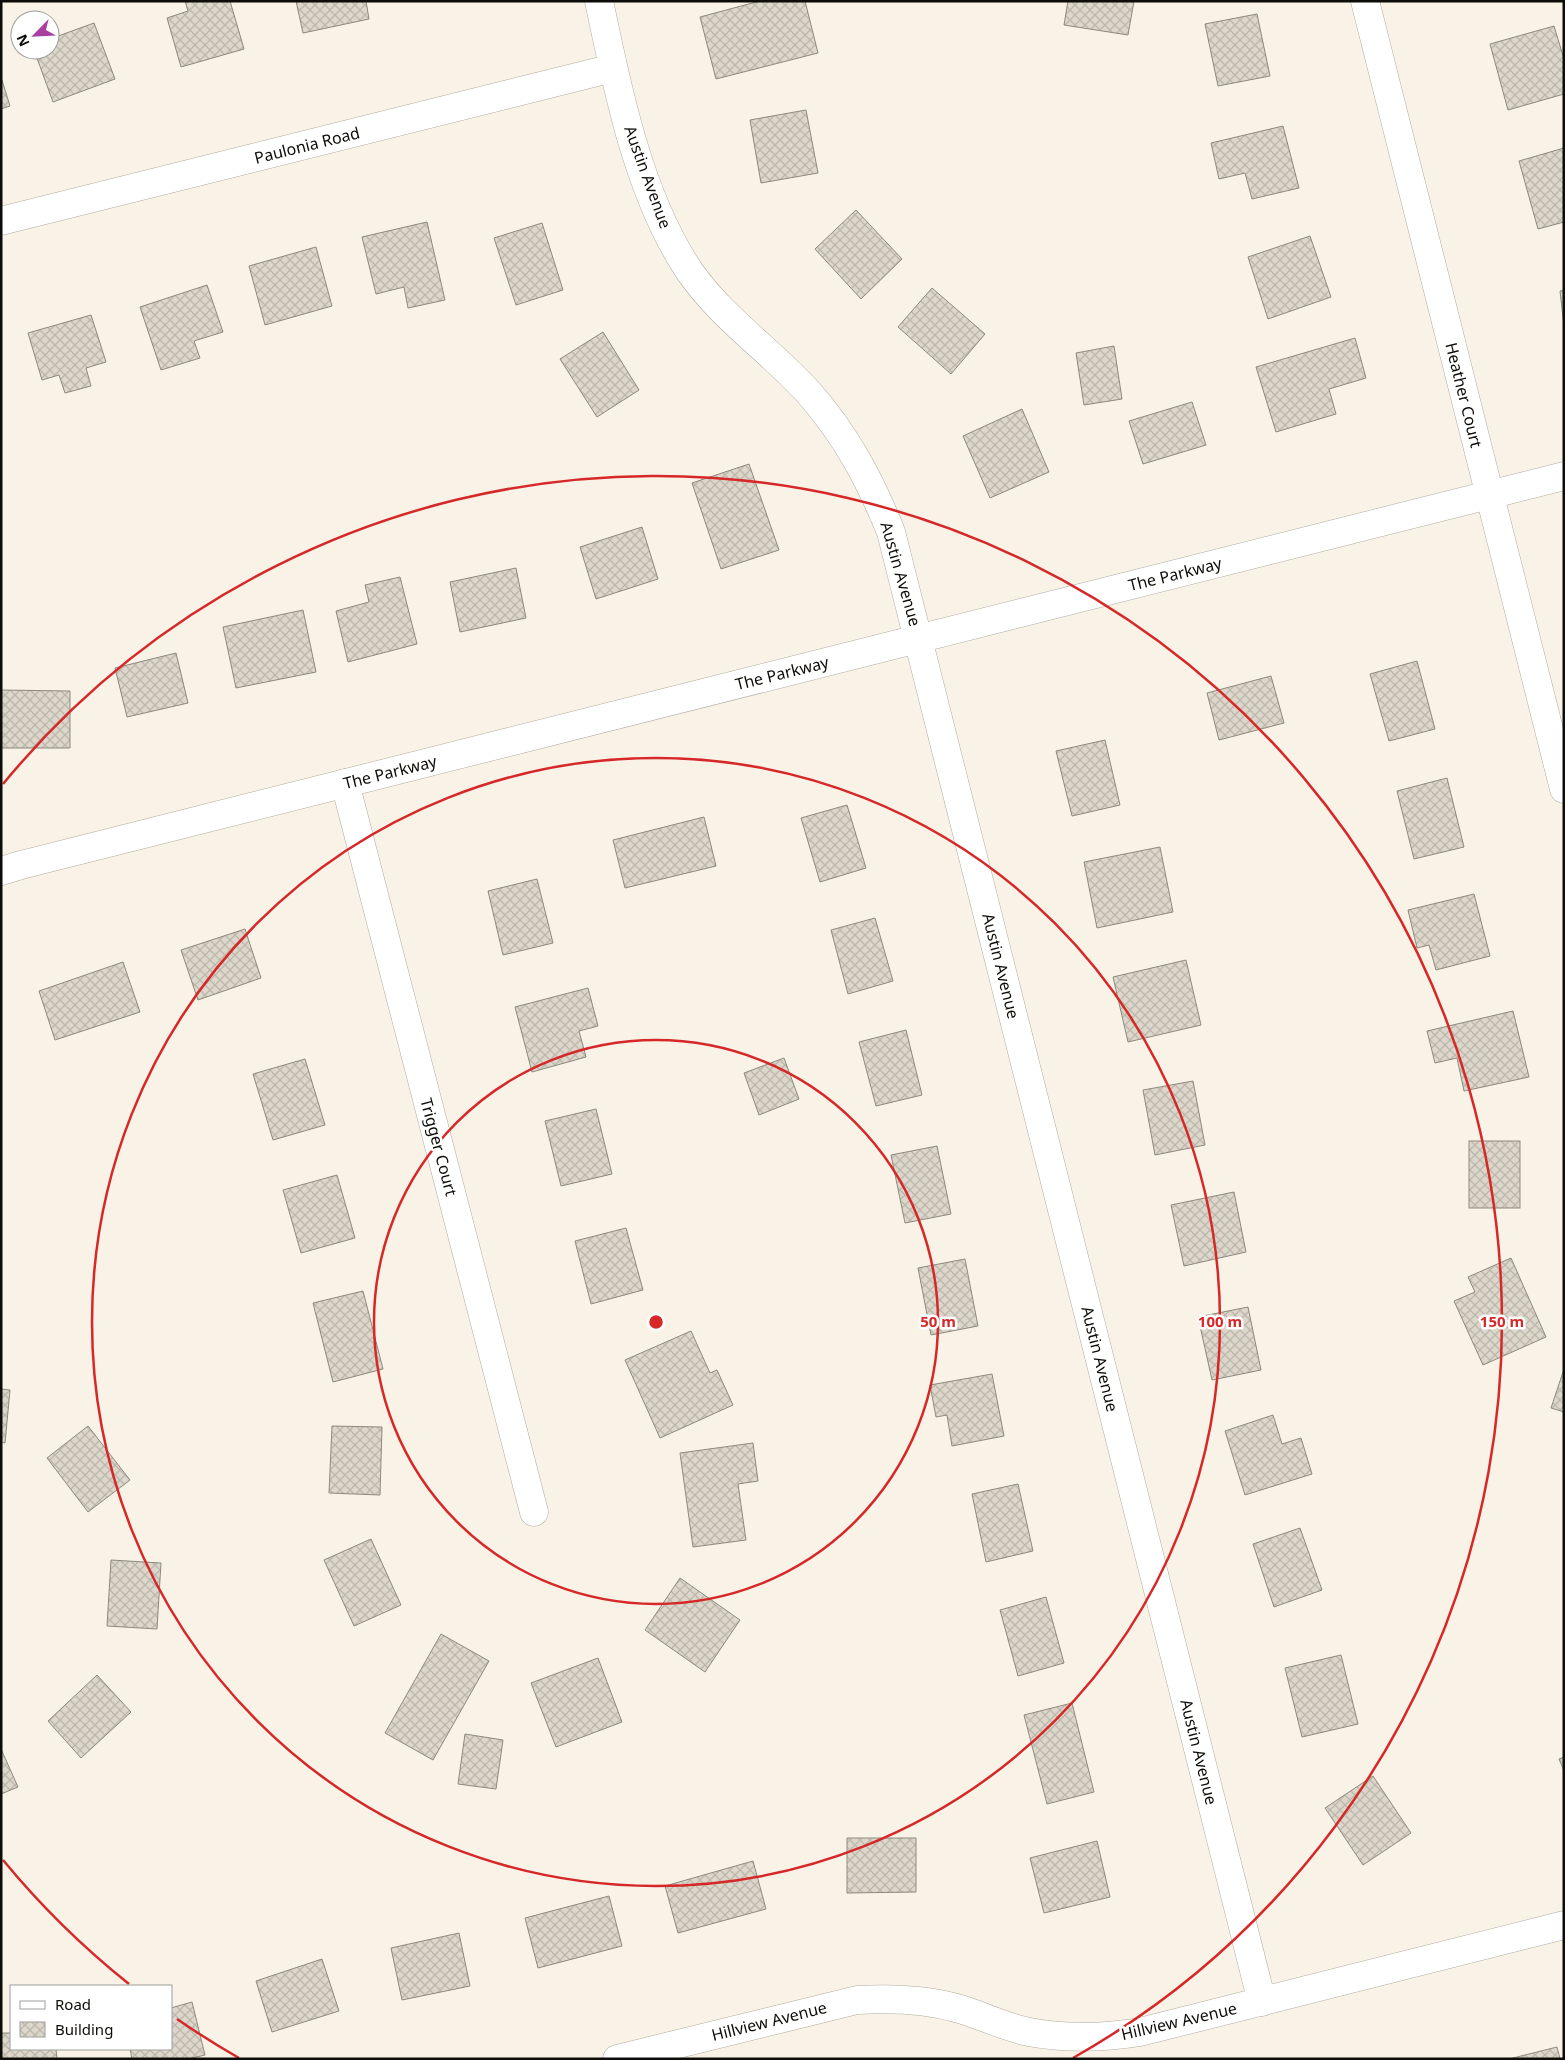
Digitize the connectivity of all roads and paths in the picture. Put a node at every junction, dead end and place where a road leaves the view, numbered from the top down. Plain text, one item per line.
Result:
1 (598, 1) edge
2 (1365, 1) edge
3 (613, 68) junction
4 (1, 222) edge
5 (1564, 476) edge
6 (1489, 495) junction
7 (919, 638) junction
8 (344, 783) junction
9 (1564, 789) edge
10 (1, 871) edge
11 (534, 1512) dead end
12 (1564, 1925) edge
13 (1262, 2002) junction
14 (617, 2059) edge

1 - 3 street, Austin Avenue
2 - 6 street, Heather Court
3 - 4 street, Paulonia Road
3 - 7 street, Austin Avenue
5 - 6 street, The Parkway
6 - 7 street, The Parkway
6 - 9 street, Heather Court
7 - 8 street, The Parkway
7 - 13 street, Austin Avenue
8 - 10 street, The Parkway
8 - 11 street, Trigger Court
12 - 13 street, Hillview Avenue
13 - 14 street, Hillview Avenue

